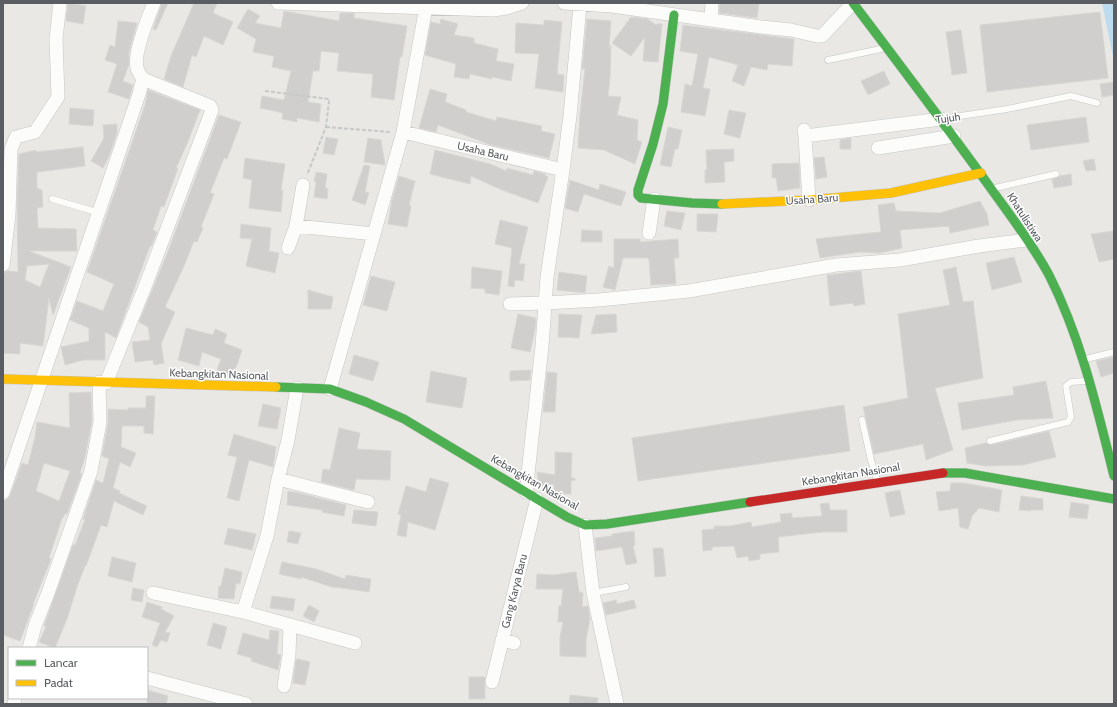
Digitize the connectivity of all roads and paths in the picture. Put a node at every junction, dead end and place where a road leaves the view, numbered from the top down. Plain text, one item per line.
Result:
1 (60, 3) edge
2 (154, 3) edge
3 (278, 3) edge
4 (522, 3) edge
5 (564, 3) edge
6 (712, 3) edge
7 (853, 3) edge
8 (295, 4) edge
9 (615, 4) edge
10 (400, 5) edge
11 (580, 5) junction
12 (426, 7) junction
13 (674, 14) junction
14 (711, 20) junction
15 (887, 47) junction
16 (828, 60) dead end
17 (143, 79) junction
18 (265, 91) dead end
19 (1097, 103) dead end
20 (941, 119) junction
21 (326, 127) junction
22 (403, 132) junction
23 (954, 136) junction
24 (878, 148) dead end
25 (563, 170) junction
26 (981, 173) junction
27 (1056, 174) dead end
28 (303, 186) joint
29 (992, 189) junction
30 (52, 199) dead end
31 (654, 200) junction
32 (809, 200) junction
33 (100, 213) junction
34 (296, 226) junction
35 (649, 233) dead end
36 (374, 234) junction
37 (1026, 240) junction
38 (288, 248) dead end
39 (3, 265) edge
40 (510, 304) dead end
41 (545, 304) junction
42 (1114, 352) edge
43 (1082, 359) junction
44 (3, 379) edge
45 (1089, 380) junction
46 (41, 381) junction
47 (102, 382) junction
48 (297, 388) junction
49 (330, 389) junction
50 (862, 420) dead end
51 (990, 441) dead end
52 (1114, 476) edge
53 (278, 479) junction
54 (878, 482) junction
55 (526, 492) junction
56 (3, 494) edge
57 (537, 499) junction
58 (1114, 499) edge
59 (368, 502) dead end
60 (585, 525) junction
61 (626, 587) dead end
62 (153, 593) dead end
63 (593, 593) junction
64 (243, 612) junction
65 (290, 625) junction
66 (356, 643) dead end
67 (29, 647) edge
68 (148, 678) edge
69 (492, 682) dead end
70 (284, 686) dead end
71 (246, 704) edge
72 (616, 704) edge

1 - 39 street
2 - 17 street
3 - 8 street
4 - 12 street
5 - 11 street
6 - 14 street
7 - 14 street
7 - 15 main road, Khatulistiwa
8 - 10 street
9 - 11 street
9 - 13 street
10 - 12 street
11 - 25 street
12 - 22 street
13 - 14 street
13 - 31 main road, Usaha Baru
15 - 16 lane
15 - 20 main road, Khatulistiwa
17 - 33 street
17 - 47 street
18 - 21 path
19 - 20 lane, Tujuh
20 - 23 main road, Khatulistiwa
20 - 32 street, Tujuh
21 - 22 path
21 - 28 path
22 - 25 street, Usaha Baru
22 - 36 street
23 - 24 street
23 - 26 main road, Khatulistiwa
25 - 41 street
26 - 29 main road, Khatulistiwa
26 - 32 main road, Usaha Baru
27 - 29 lane
28 - 34 street
29 - 37 main road, Khatulistiwa
30 - 33 lane
31 - 32 main road, Usaha Baru
31 - 35 street
33 - 46 street
34 - 36 street
34 - 38 street
36 - 49 street
37 - 41 street
37 - 43 main road, Khatulistiwa
40 - 41 street
41 - 55 street
42 - 43 lane
43 - 45 main road, Khatulistiwa
44 - 46 main road, Kebangkitan Nasional
45 - 51 lane
45 - 52 main road, Khatulistiwa
46 - 47 main road, Kebangkitan Nasional
46 - 56 street
47 - 48 main road, Kebangkitan Nasional
47 - 67 street
48 - 49 main road, Kebangkitan Nasional
48 - 53 street
49 - 55 main road, Kebangkitan Nasional
50 - 54 lane
53 - 59 street
53 - 64 street
54 - 58 main road, Kebangkitan Nasional
54 - 60 main road, Kebangkitan Nasional
55 - 57 main road, Kebangkitan Nasional
57 - 60 main road, Kebangkitan Nasional
57 - 69 street, Gang Karya Baru
60 - 63 street
61 - 63 lane
62 - 64 street
63 - 72 street
64 - 65 street
65 - 66 street
65 - 70 street
68 - 71 street

